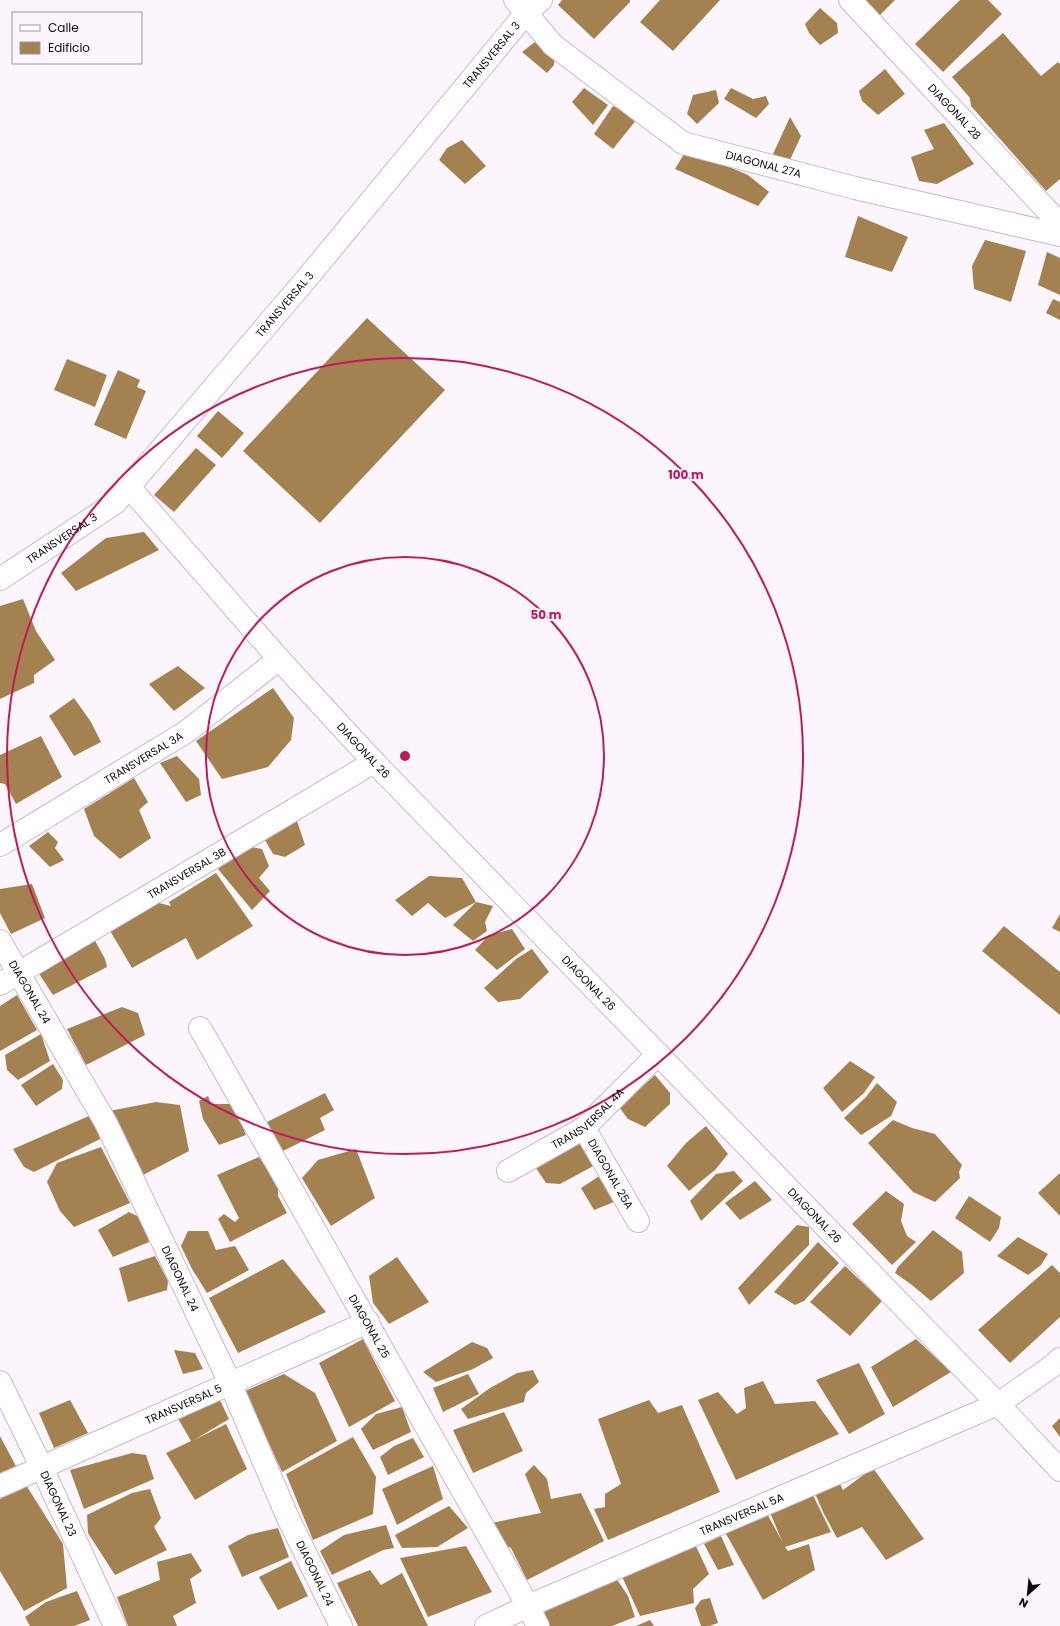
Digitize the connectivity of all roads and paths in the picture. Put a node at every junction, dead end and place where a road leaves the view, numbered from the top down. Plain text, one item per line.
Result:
1 (850, 0) edge
2 (528, 4) edge
3 (1060, 224) edge
4 (1060, 235) edge
5 (128, 486) junction
6 (0, 579) edge
7 (279, 659) junction
8 (374, 762) junction
9 (0, 845) edge
10 (0, 940) edge
11 (19, 973) junction
12 (0, 984) edge
13 (200, 1028) dead end
14 (658, 1054) junction
15 (584, 1128) junction
16 (508, 1171) dead end
17 (638, 1220) dead end
18 (368, 1322) junction
19 (1060, 1359) edge
20 (0, 1382) edge
21 (230, 1383) junction
22 (998, 1404) junction
23 (42, 1468) junction
24 (1060, 1470) edge
25 (0, 1486) edge
26 (528, 1606) junction
27 (114, 1626) edge
28 (341, 1626) edge
29 (486, 1626) edge
30 (538, 1626) edge

1 - 3 street, DIAGONAL 28
2 - 4 street, DIAGONAL 27A
2 - 5 street, TRANSVERSAL 3
5 - 6 street, TRANSVERSAL 3
5 - 7 street, DIAGONAL 26
7 - 8 street, DIAGONAL 26
7 - 9 street, TRANSVERSAL 3A
8 - 11 street, TRANSVERSAL 3B
8 - 14 street, DIAGONAL 26
10 - 11 street, DIAGONAL 24
11 - 12 street, TRANSVERSAL 3B
11 - 21 street, DIAGONAL 24
13 - 18 street, DIAGONAL 25
14 - 15 street, TRANSVERSAL 4A
14 - 22 street, DIAGONAL 26
15 - 16 street, TRANSVERSAL 4A
15 - 17 street, DIAGONAL 25A
18 - 21 street, TRANSVERSAL 5
18 - 26 street, DIAGONAL 25
19 - 22 street, TRANSVERSAL 5A
20 - 23 street, DIAGONAL 23
21 - 23 street, TRANSVERSAL 5
21 - 28 street, DIAGONAL 24
22 - 24 street, DIAGONAL 26
22 - 26 street, TRANSVERSAL 5A
23 - 25 street, TRANSVERSAL 5
23 - 27 street, DIAGONAL 23
26 - 29 street, TRANSVERSAL 5A
26 - 30 street, DIAGONAL 25

